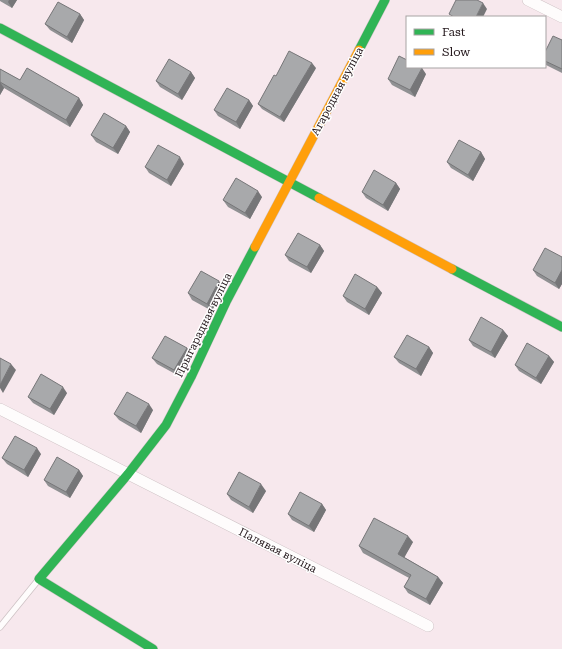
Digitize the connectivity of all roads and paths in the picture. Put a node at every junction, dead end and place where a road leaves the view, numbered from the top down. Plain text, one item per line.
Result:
1 (385, 0) edge
2 (528, 0) edge
3 (562, 17) edge
4 (0, 28) edge
5 (290, 181) junction
6 (562, 327) edge
7 (0, 409) edge
8 (128, 474) junction
9 (39, 579) junction
10 (428, 626) dead end
11 (0, 627) edge
12 (153, 649) edge

1 - 5 street, Агародная вуліца
2 - 3 street
4 - 5 street
5 - 6 street
5 - 8 street, Прыгарадная вуліца
7 - 8 street, Палявая вуліца
8 - 9 street, Прыгарадная вуліца
8 - 10 street, Палявая вуліца
9 - 11 lane
9 - 12 street

